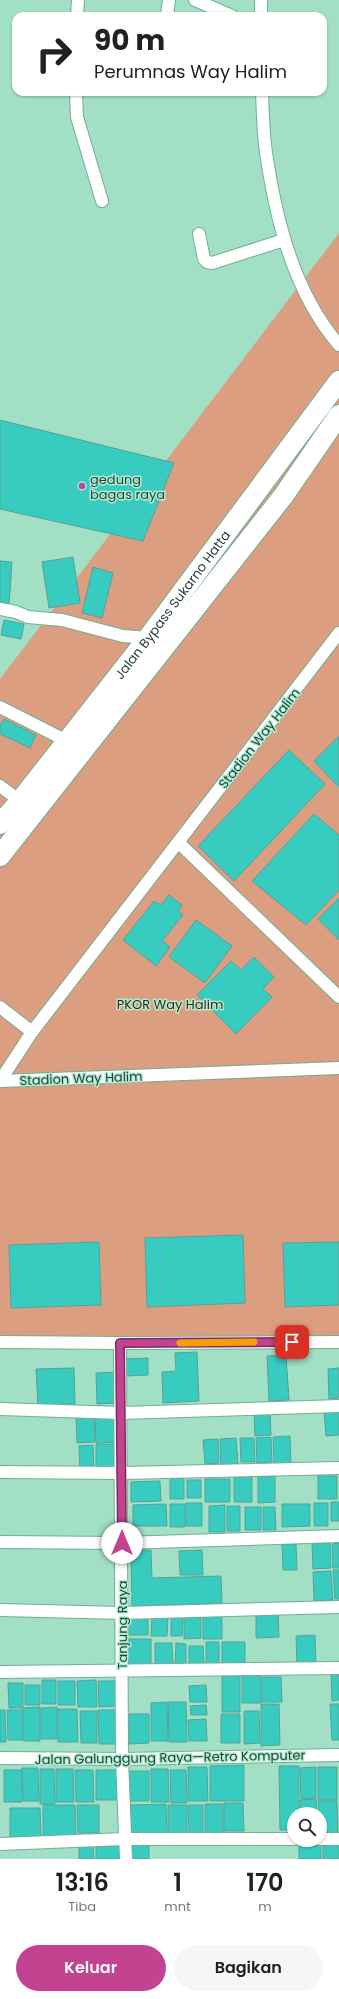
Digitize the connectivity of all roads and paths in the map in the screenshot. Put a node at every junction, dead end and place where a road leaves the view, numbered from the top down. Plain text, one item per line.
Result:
1 (78, 0) edge
2 (169, 0) edge
3 (195, 0) edge
4 (261, 0) edge
5 (77, 12) edge
6 (168, 12) edge
7 (223, 12) edge
8 (262, 12) edge
9 (76, 96) edge
10 (262, 96) edge
11 (102, 201) dead end
12 (200, 234) dead end
13 (284, 240) junction
14 (339, 345) edge
15 (339, 381) edge
16 (339, 415) edge
17 (0, 609) edge
18 (339, 634) edge
19 (148, 638) junction
20 (0, 707) edge
21 (67, 741) junction
22 (0, 786) edge
23 (20, 801) junction
24 (0, 824) edge
25 (178, 842) junction
26 (0, 856) edge
27 (339, 997) edge
28 (0, 1007) edge
29 (32, 1032) junction
30 (339, 1068) edge
31 (0, 1081) edge
32 (0, 1342) edge
33 (339, 1342) edge
34 (120, 1343) junction
35 (339, 1406) edge
36 (0, 1409) edge
37 (121, 1413) junction
38 (339, 1468) edge
39 (0, 1472) edge
40 (122, 1473) junction
41 (339, 1536) edge
42 (0, 1542) edge
43 (122, 1543) junction
44 (339, 1607) edge
45 (0, 1610) edge
46 (123, 1613) junction
47 (339, 1668) edge
48 (122, 1670) junction
49 (0, 1672) edge
50 (339, 1755) edge
51 (0, 1758) edge
52 (122, 1759) junction
53 (125, 1839) junction
54 (287, 1839) edge
55 (327, 1839) edge
56 (339, 1839) edge
57 (0, 1844) edge
58 (126, 1859) edge

1 - 5 street
2 - 6 street
3 - 7 street
4 - 8 street
9 - 11 street
10 - 13 street
12 - 13 street
13 - 14 street
15 - 19 highway, Jalan Bypass Sukarno Hatta
16 - 26 highway, Jalan Bypass Sukarno Hatta
17 - 19 street
18 - 25 street, Stadion Way Halim
19 - 21 highway, Jalan Bypass Sukarno Hatta
20 - 21 street
21 - 23 highway, Jalan Bypass Sukarno Hatta
22 - 23 street
23 - 24 highway, Jalan Bypass Sukarno Hatta
25 - 27 street
25 - 29 street, Stadion Way Halim
28 - 29 street
29 - 31 street, Stadion Way Halim
30 - 31 street, Stadion Way Halim
32 - 34 street
33 - 34 street
34 - 37 street, Tanjung Raya
35 - 37 street
36 - 37 street
37 - 40 street, Tanjung Raya
38 - 40 street
39 - 40 street
40 - 43 street, Tanjung Raya
41 - 43 street
42 - 43 street
43 - 46 street, Tanjung Raya
44 - 46 street
45 - 46 street
46 - 48 street, Tanjung Raya
47 - 48 street
48 - 49 street
48 - 52 street, Tanjung Raya
50 - 52 street, Jalan Galunggung Raya—Retro Komputer
51 - 52 street, Jalan Galunggung Raya—Retro Komputer
52 - 53 street, Tanjung Raya
53 - 54 street
53 - 57 street
53 - 58 street, Tanjung Raya
55 - 56 street

